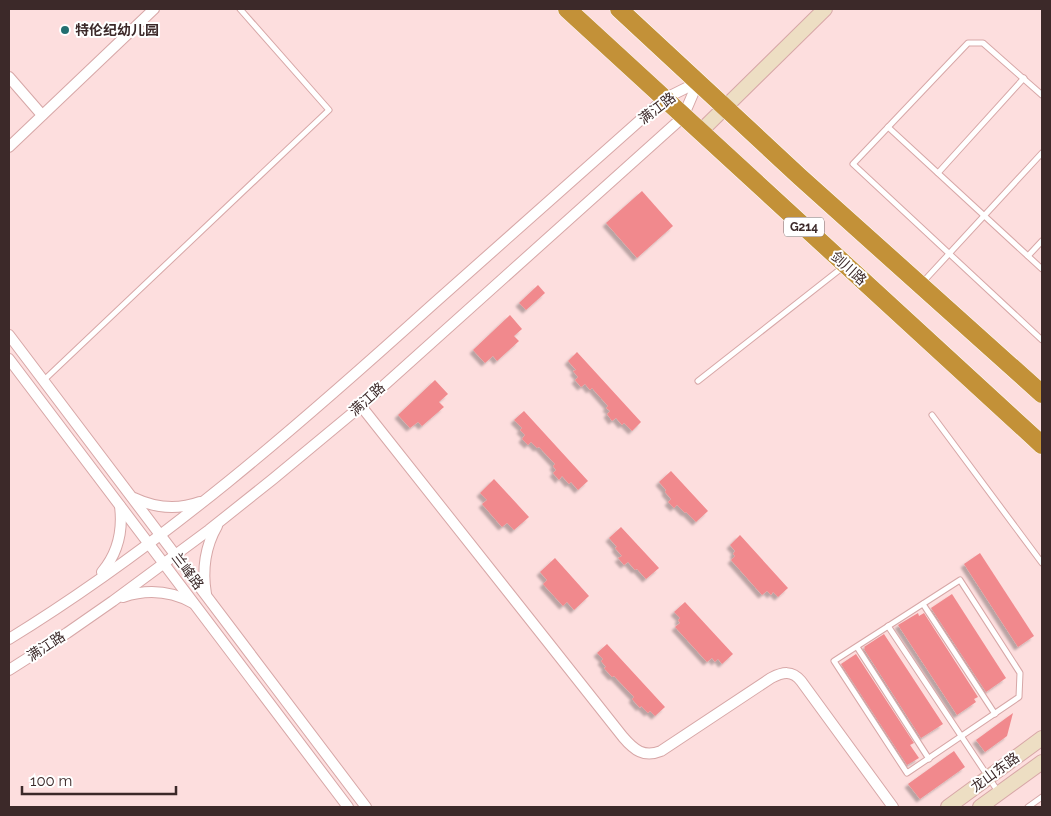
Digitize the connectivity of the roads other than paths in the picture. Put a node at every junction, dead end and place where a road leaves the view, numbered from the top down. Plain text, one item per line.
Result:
1 (154, 9) edge
2 (240, 9) edge
3 (567, 9) edge
4 (619, 9) edge
5 (825, 9) edge
6 (9, 77) edge
7 (1024, 78) junction
8 (698, 82) junction
9 (1042, 95) edge
10 (664, 99) junction
11 (726, 108) junction
12 (42, 115) junction
13 (683, 117) junction
14 (888, 127) junction
15 (700, 132) junction
16 (9, 147) edge
17 (1042, 153) edge
18 (938, 173) junction
19 (984, 216) junction
20 (1042, 241) edge
21 (949, 254) junction
22 (1028, 256) junction
23 (846, 265) junction
24 (1042, 269) edge
25 (920, 284) junction
26 (9, 335) edge
27 (1042, 340) edge
28 (9, 359) edge
29 (43, 381) junction
30 (698, 381) dead end
31 (1042, 394) edge
32 (361, 406) junction
33 (932, 415) dead end
34 (1042, 445) edge
35 (132, 498) junction
36 (206, 500) junction
37 (120, 505) junction
38 (219, 522) junction
39 (160, 534) junction
40 (148, 542) junction
41 (176, 554) junction
42 (164, 563) junction
43 (1042, 563) edge
44 (91, 584) junction
45 (206, 595) junction
46 (195, 604) junction
47 (923, 604) junction
48 (104, 607) junction
49 (888, 626) junction
50 (9, 639) edge
51 (857, 647) junction
52 (9, 670) edge
53 (995, 714) junction
54 (961, 737) junction
55 (1042, 738) edge
56 (929, 758) junction
57 (1042, 762) edge
58 (988, 777) junction
59 (999, 793) junction
60 (1042, 797) edge
61 (348, 807) edge
62 (366, 807) edge
63 (893, 807) edge
64 (948, 807) edge
65 (980, 807) edge
66 (1028, 807) edge

1 - 12 street
2 - 29 lane
3 - 10 highway, 剑川路 / G214
4 - 8 highway, G214
5 - 11 street
6 - 12 street
7 - 9 lane
7 - 14 lane
7 - 18 lane
8 - 10 street, 满江路
8 - 11 highway, G214
8 - 13 street, 满江路
10 - 13 highway, 剑川路 / G214
10 - 36 street, 满江路
11 - 15 street
11 - 25 highway, G214
12 - 16 street
13 - 15 highway, 剑川路 / G214
13 - 32 street, 满江路
14 - 18 lane
14 - 21 lane
15 - 23 highway, 剑川路 / G214
17 - 19 lane
18 - 19 lane
19 - 21 lane
19 - 22 lane
20 - 22 lane
21 - 25 lane
21 - 27 lane
22 - 24 lane
23 - 30 lane
23 - 34 highway, 剑川路 / G214
25 - 31 highway, G214
26 - 29 street, 兰峰路
28 - 37 street, 兰峰路
29 - 35 street, 兰峰路
32 - 38 street, 满江路
32 - 63 street
33 - 43 lane
35 - 36 street
35 - 39 street, 兰峰路
36 - 39 street, 满江路
37 - 40 street, 兰峰路
37 - 44 street
38 - 41 street, 满江路
38 - 45 street
39 - 40 street, 满江路
39 - 41 street, 兰峰路
40 - 42 street, 兰峰路
40 - 44 street, 满江路
41 - 42 street, 满江路
41 - 45 street, 兰峰路
42 - 46 street, 兰峰路
42 - 48 street, 满江路
44 - 50 street, 满江路
45 - 62 street, 兰峰路
46 - 48 street
46 - 61 street, 兰峰路
47 - 49 lane
47 - 53 lane
47 - 53 lane
48 - 52 street, 满江路
49 - 51 lane
49 - 54 lane
51 - 56 lane
51 - 56 lane
53 - 54 lane
54 - 56 lane
54 - 58 lane
55 - 58 street, 龙山东路
57 - 59 street, 龙山东路
58 - 59 lane
58 - 64 street, 龙山东路
59 - 65 street, 龙山东路
60 - 66 lane

